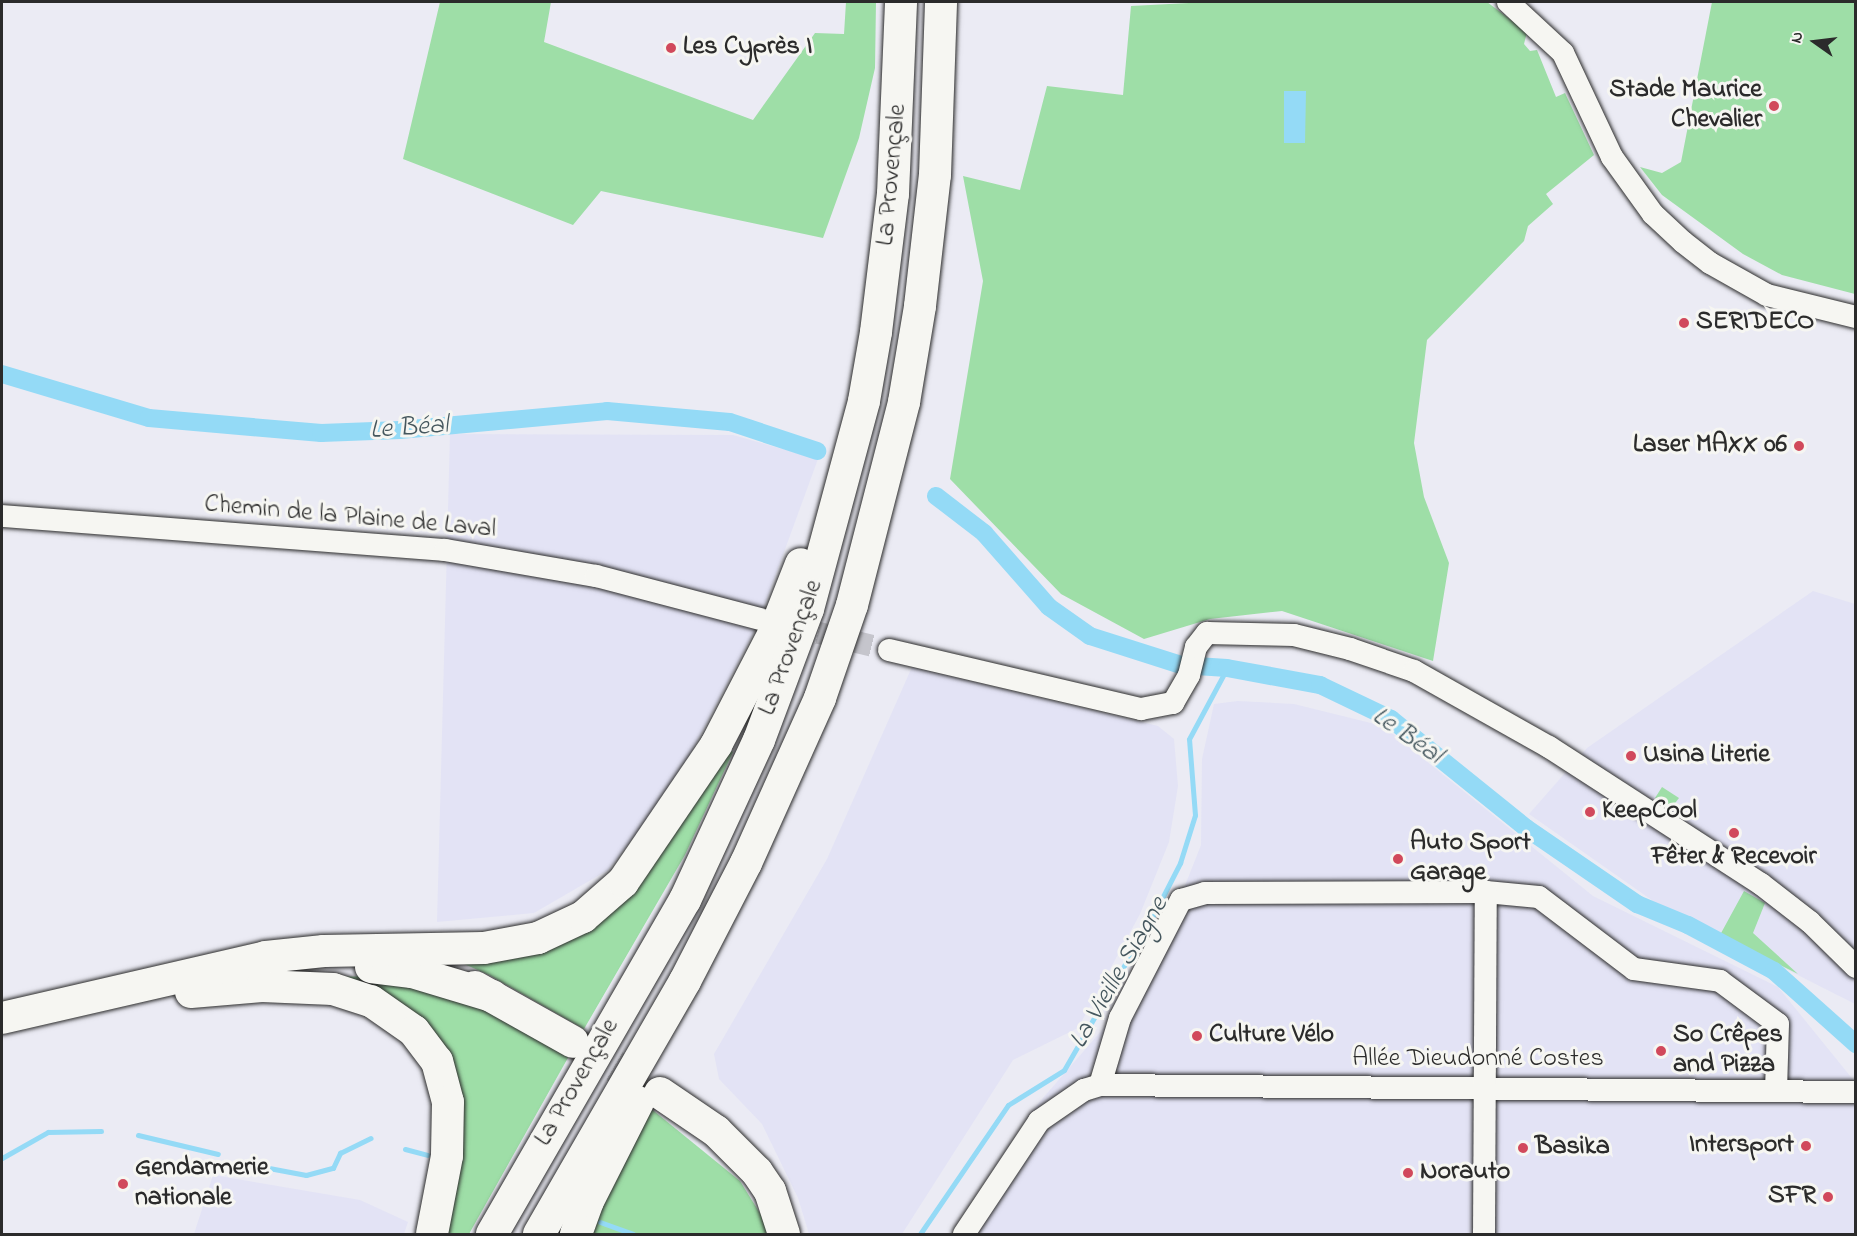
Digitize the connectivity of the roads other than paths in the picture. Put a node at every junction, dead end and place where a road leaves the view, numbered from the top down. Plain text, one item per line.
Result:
1 (901, 2) edge
2 (941, 2) edge
3 (1508, 2) edge
4 (1856, 316) edge
5 (864, 401) junction
6 (2, 516) edge
7 (760, 619) tunnel mouth
8 (889, 650) tunnel mouth
9 (747, 863) junction
10 (1486, 892) junction
11 (366, 951) junction
12 (1856, 967) edge
13 (191, 992) junction
14 (492, 996) junction
15 (2, 1018) edge
16 (2, 1036) edge
17 (573, 1042) tunnel mouth
18 (1100, 1085) junction
19 (1487, 1089) junction
20 (1776, 1090) junction
21 (1856, 1092) edge
22 (660, 1094) tunnel mouth
23 (432, 1234) edge
24 (492, 1234) edge
25 (539, 1234) edge
26 (576, 1234) edge
27 (784, 1234) edge
28 (964, 1234) edge
29 (1484, 1234) edge

1 - 5 highway, La Provençale
2 - 9 highway, La Provençale
3 - 4 street
5 - 11 highway
5 - 24 highway, La Provençale
6 - 7 street, Chemin de la Plaine de Laval
8 - 12 street
9 - 25 highway, La Provençale
9 - 26 highway
10 - 18 street
10 - 19 street
10 - 20 street
11 - 14 highway
11 - 15 highway
13 - 14 highway
13 - 16 highway
13 - 23 highway
14 - 17 highway
18 - 19 street, Allée Dieudonné Costes
18 - 28 street
19 - 20 street, Allée Dieudonné Costes
19 - 29 street
20 - 21 street, Allée Dieudonné Costes
22 - 27 highway

